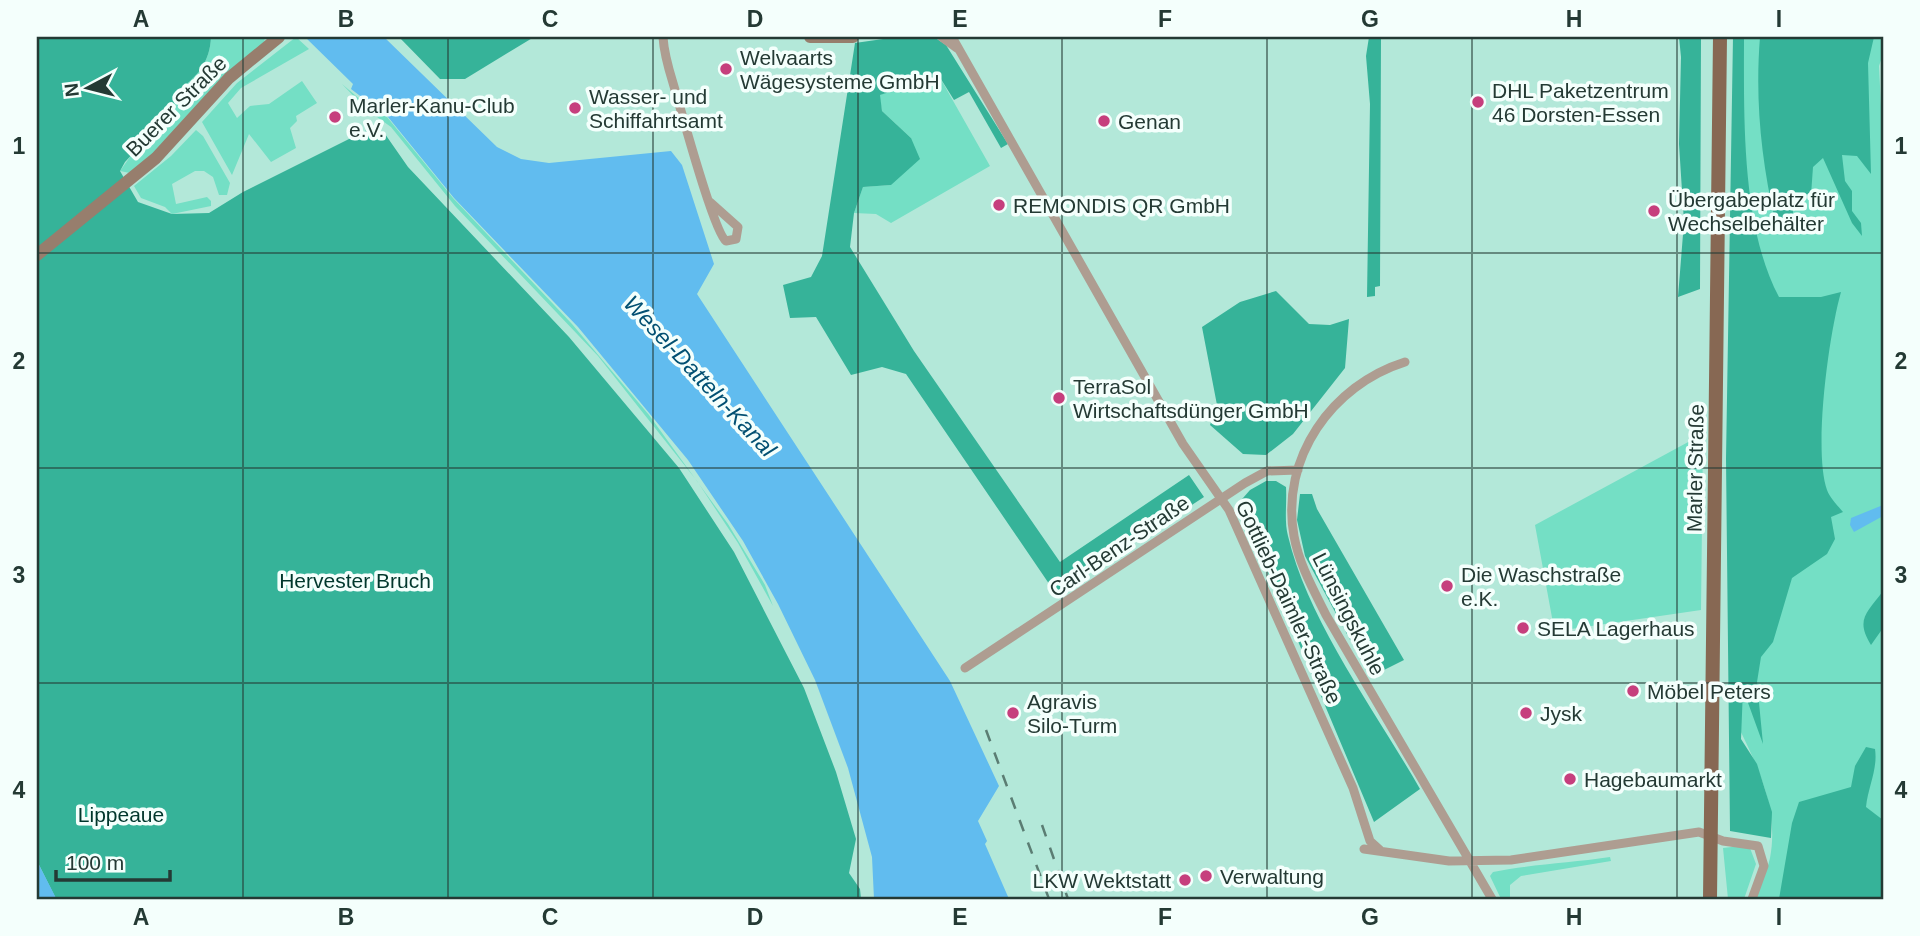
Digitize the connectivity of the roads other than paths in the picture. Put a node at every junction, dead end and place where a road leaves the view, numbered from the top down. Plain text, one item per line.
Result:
1 (279, 37) edge
2 (663, 37) edge
3 (810, 37) edge
4 (853, 37) edge
5 (942, 37) edge
6 (952, 37) edge
7 (960, 37) edge
8 (1720, 37) edge
9 (960, 51) junction
10 (710, 202) dead end
11 (37, 255) edge
12 (1405, 362) dead end
13 (1298, 470) junction
14 (1221, 498) junction
15 (965, 668) dead end
16 (1711, 834) junction
17 (1364, 849) dead end
18 (1380, 850) junction
19 (1470, 862) junction
20 (1492, 899) edge
21 (1710, 899) edge
22 (1752, 899) edge

1 - 11 street, Buerer Straße
2 - 10 street
3 - 4 street
5 - 9 street, Gottlieb-Daimler-Straße
6 - 9 street, Gottlieb-Daimler-Straße
7 - 9 street, Gottlieb-Daimler-Straße
8 - 16 main road, Marler Straße
9 - 14 street, Gottlieb-Daimler-Straße
12 - 13 street, Lünsingskuhle
13 - 14 street, Carl-Benz-Straße
13 - 19 street, Lünsingskuhle
14 - 15 street, Carl-Benz-Straße
14 - 18 street, Gottlieb-Daimler-Straße
16 - 19 street
16 - 21 main road, Marler Straße
16 - 22 street
17 - 18 street
18 - 19 street
19 - 20 street, Lünsingskuhle

